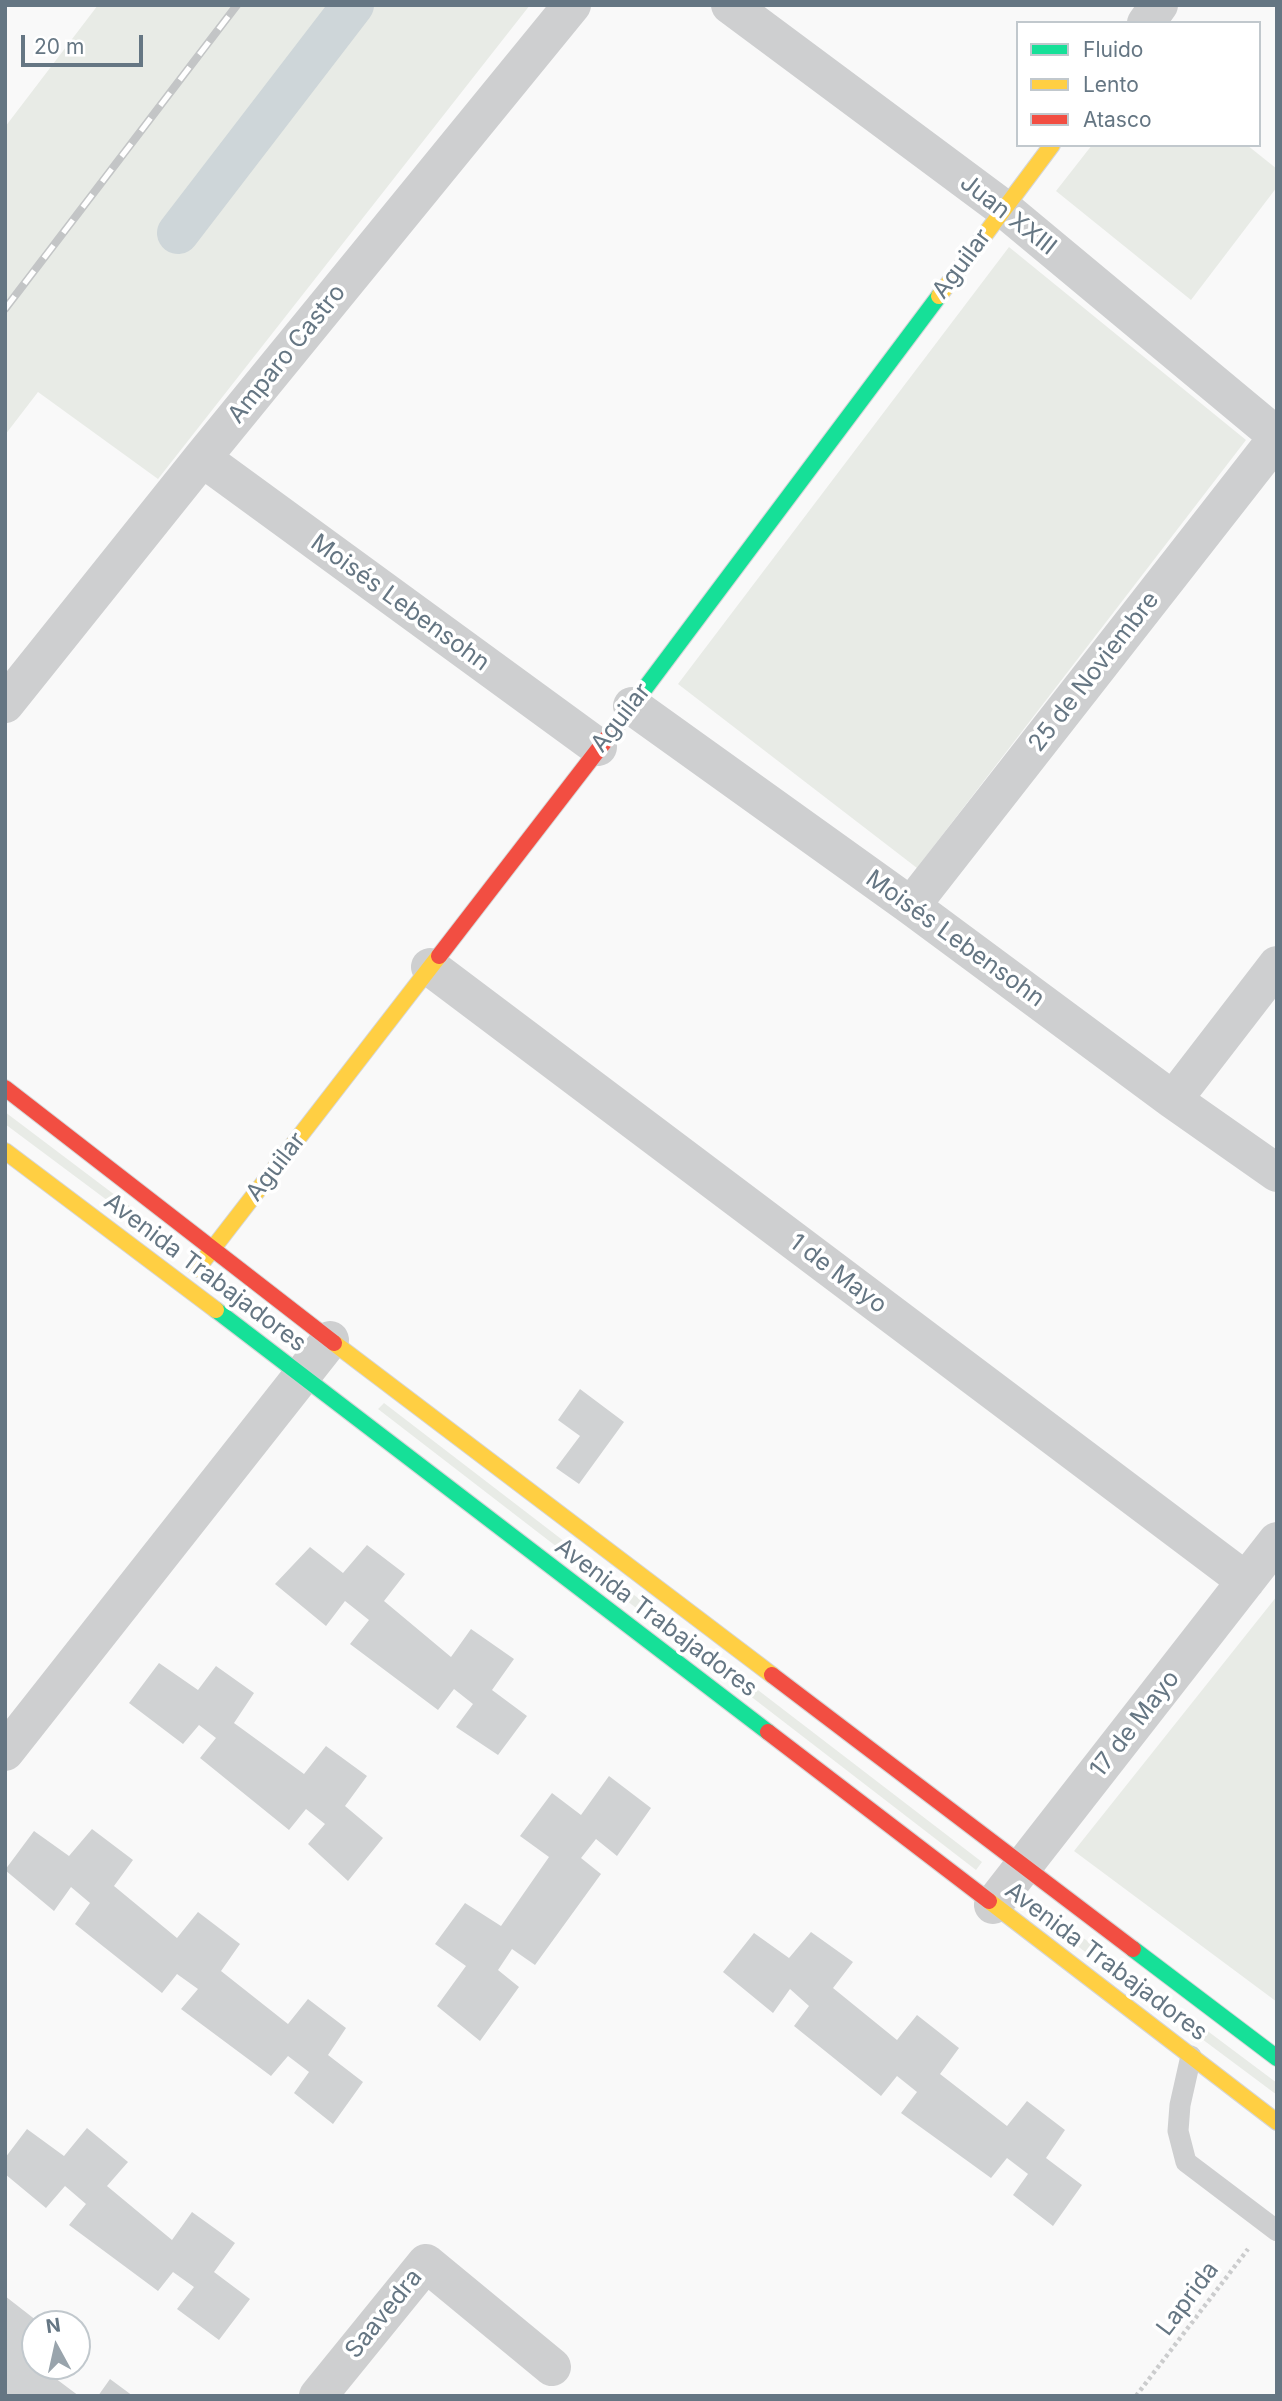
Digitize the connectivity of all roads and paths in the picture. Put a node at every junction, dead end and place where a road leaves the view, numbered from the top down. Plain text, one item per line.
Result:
1 (572, 5) edge
2 (730, 5) edge
3 (1159, 5) edge
4 (1147, 21) edge
5 (1050, 147) edge
6 (1003, 208) junction
7 (1277, 437) edge
8 (202, 458) junction
9 (5, 704) edge
10 (632, 706) junction
11 (598, 747) junction
12 (911, 906) junction
13 (1277, 965) edge
14 (430, 967) junction
15 (5, 1088) edge
16 (1173, 1100) junction
17 (5, 1151) edge
18 (1277, 1173) edge
19 (213, 1249) junction
20 (185, 1286) junction
21 (330, 1340) junction
22 (302, 1376) junction
23 (1277, 1541) edge
24 (1246, 1581) junction
25 (5, 1752) edge
26 (1025, 1866) junction
27 (993, 1905) junction
28 (1191, 2056) junction
29 (1277, 2058) edge
30 (1277, 2122) edge
31 (1272, 2227) edge
32 (552, 2367) dead end
33 (318, 2396) edge
34 (1136, 2396) edge

1 - 8 street, Amparo Castro
2 - 6 street, Juan XXIII
3 - 4 street
5 - 6 main road, Aguilar
6 - 7 street, Juan XXIII
6 - 10 main road, Aguilar
7 - 12 street, 25 de Noviembre
8 - 9 street, Amparo Castro
8 - 11 street, Moisés Lebensohn
10 - 11 main road, Aguilar
10 - 12 street, Moisés Lebensohn
11 - 14 main road, Aguilar
12 - 16 street, Moisés Lebensohn
13 - 16 street
14 - 19 main road, Aguilar
14 - 24 street, 1 de Mayo
15 - 19 main road, Avenida Trabajadores
16 - 18 street, Moisés Lebensohn
17 - 20 main road, Avenida Trabajadores
19 - 20 main road, Aguilar
19 - 21 main road, Avenida Trabajadores
20 - 22 main road, Avenida Trabajadores
21 - 22 street
21 - 26 main road, Avenida Trabajadores
22 - 25 street
22 - 27 main road, Avenida Trabajadores
23 - 24 street, 17 de Mayo
24 - 26 street, 17 de Mayo
26 - 27 street, 17 de Mayo
26 - 29 main road, Avenida Trabajadores
27 - 28 main road, Avenida Trabajadores
28 - 30 main road, Avenida Trabajadores
28 - 31 lane
31 - 34 path, Laprida
32 - 33 street, Saavedra

